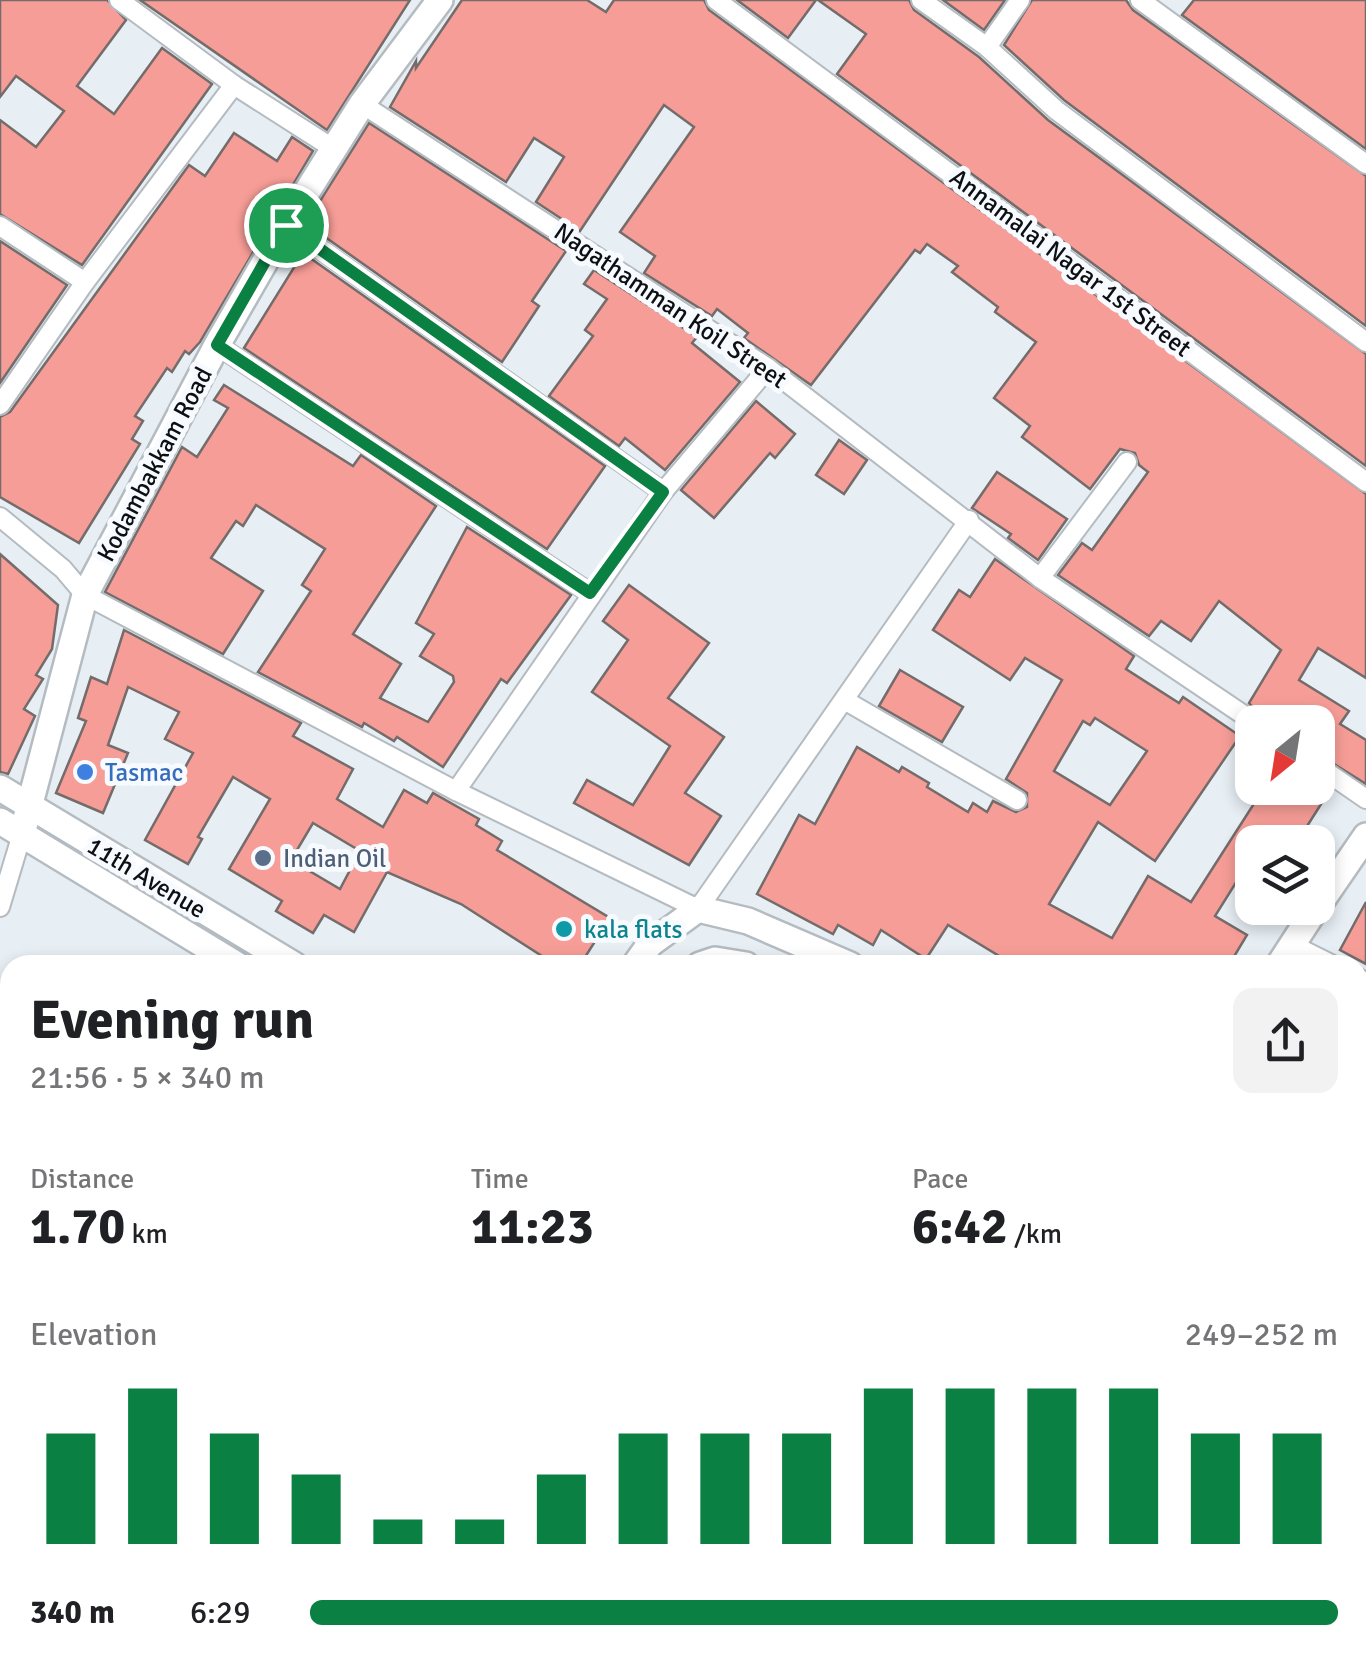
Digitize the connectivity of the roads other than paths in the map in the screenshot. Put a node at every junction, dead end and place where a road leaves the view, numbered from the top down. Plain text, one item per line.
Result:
1 (120, 0) edge
2 (716, 0) edge
3 (921, 0) edge
4 (1020, 0) edge
5 (1140, 0) edge
6 (428, 4) edge
7 (987, 47) junction
8 (234, 84) junction
9 (362, 104) junction
10 (334, 149) junction
11 (1366, 164) edge
12 (286, 225) junction
13 (0, 226) edge
14 (85, 282) junction
15 (1366, 342) edge
16 (217, 345) junction
17 (768, 368) junction
18 (0, 404) edge
19 (1126, 462) dead end
20 (1366, 482) edge
21 (663, 492) junction
22 (0, 517) edge
23 (969, 520) junction
24 (1040, 578) junction
25 (590, 593) junction
26 (85, 595) junction
27 (846, 701) junction
28 (1235, 709) edge
29 (1335, 778) edge
30 (0, 788) edge
31 (456, 791) junction
32 (1366, 799) edge
33 (1017, 800) dead end
34 (30, 806) junction
35 (11, 827) edge
36 (1366, 836) edge
37 (1335, 881) edge
38 (0, 907) edge
39 (698, 909) junction
40 (1305, 925) edge
41 (221, 955) edge
42 (277, 955) edge
43 (642, 955) edge
44 (827, 955) edge
45 (1285, 955) edge

1 - 8 street
2 - 20 street, Annamalai Nagar 1st Street
3 - 7 street
4 - 7 street
5 - 11 street
6 - 9 main road, Kodambakkam Road
7 - 15 street
8 - 10 street
8 - 14 street
9 - 10 main road, Kodambakkam Road
9 - 17 street, Nagathamman Koil Street
10 - 12 main road, Kodambakkam Road
12 - 16 main road, Kodambakkam Road
12 - 21 street
13 - 14 street
14 - 18 street
16 - 25 street
16 - 26 main road, Kodambakkam Road
17 - 21 street
17 - 23 street, Nagathamman Koil Street
19 - 24 street
21 - 25 street
22 - 26 street
23 - 24 street, Nagathamman Koil Street
23 - 27 street
24 - 28 street, Nagathamman Koil Street
25 - 31 street
26 - 31 street
26 - 34 main road, Kodambakkam Road
27 - 33 street
27 - 39 street
29 - 32 street
30 - 34 main road, 11th Avenue
31 - 39 street
34 - 35 main road, Kodambakkam Road
34 - 42 main road, 11th Avenue
35 - 38 street
35 - 41 main road, 11th Avenue
36 - 37 main road
39 - 43 main road
39 - 44 main road
40 - 45 main road

